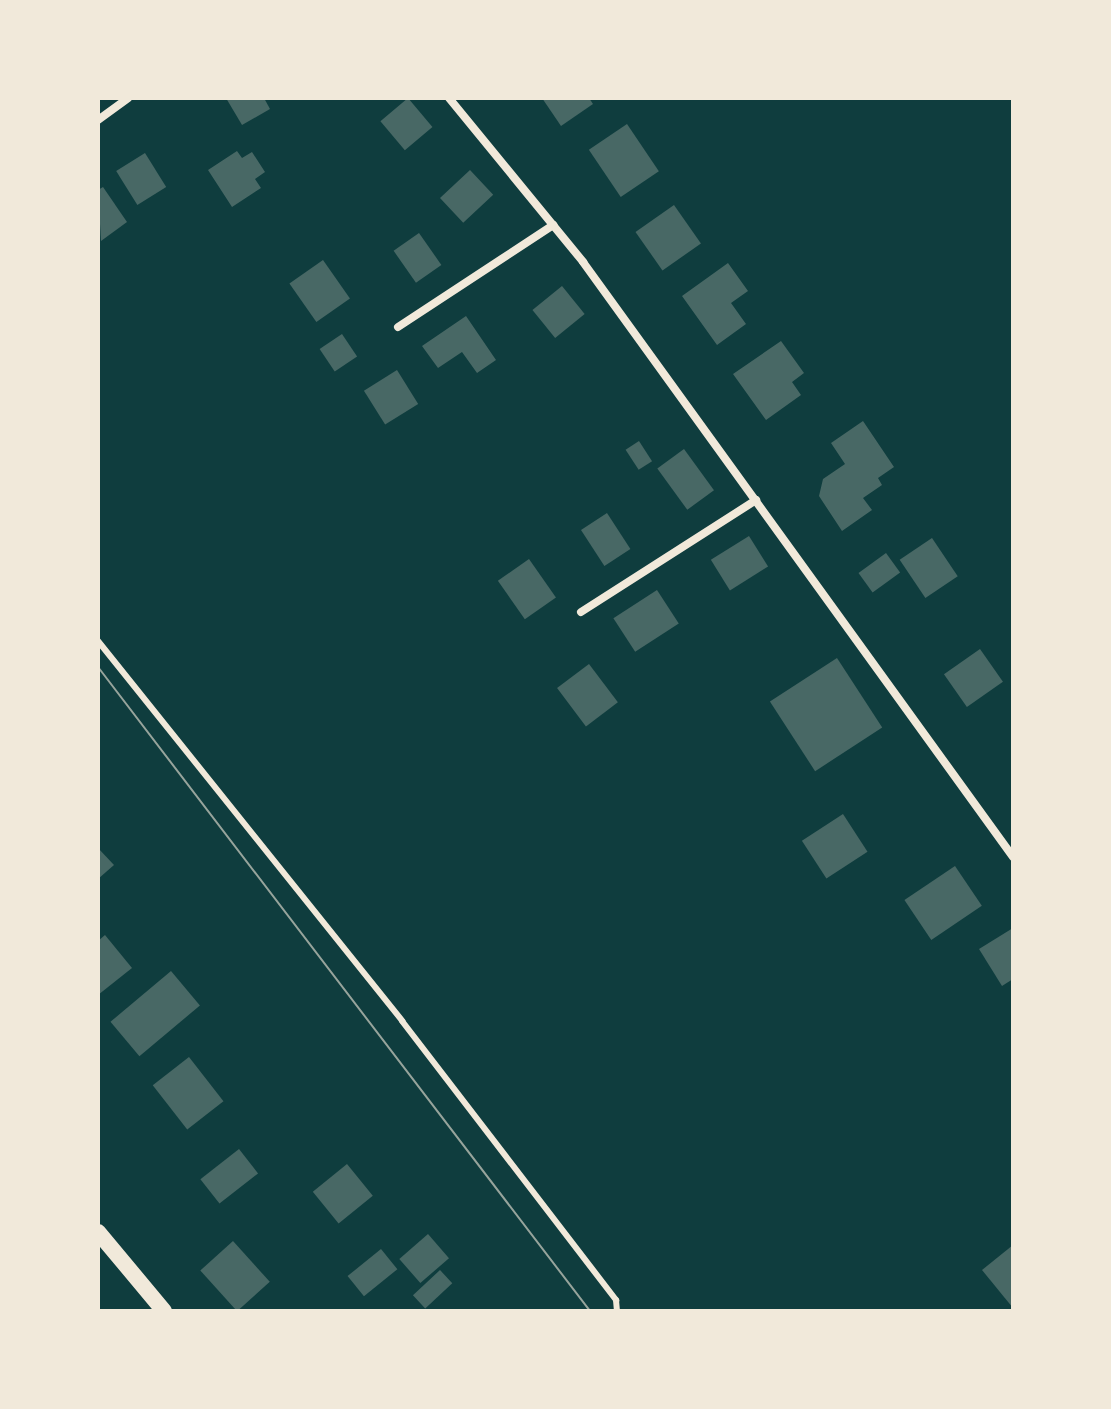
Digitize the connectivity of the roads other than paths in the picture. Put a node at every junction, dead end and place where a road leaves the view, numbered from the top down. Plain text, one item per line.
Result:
1 (128, 98) edge
2 (449, 98) edge
3 (98, 120) edge
4 (553, 225) junction
5 (398, 327) dead end
6 (756, 500) junction
7 (581, 612) dead end
8 (98, 641) edge
9 (1013, 857) edge
10 (98, 1232) edge
11 (164, 1311) edge
12 (617, 1311) edge

1 - 3 street
2 - 4 street
4 - 5 street
4 - 6 street
6 - 7 street
6 - 9 street
8 - 12 lane
10 - 11 main road

